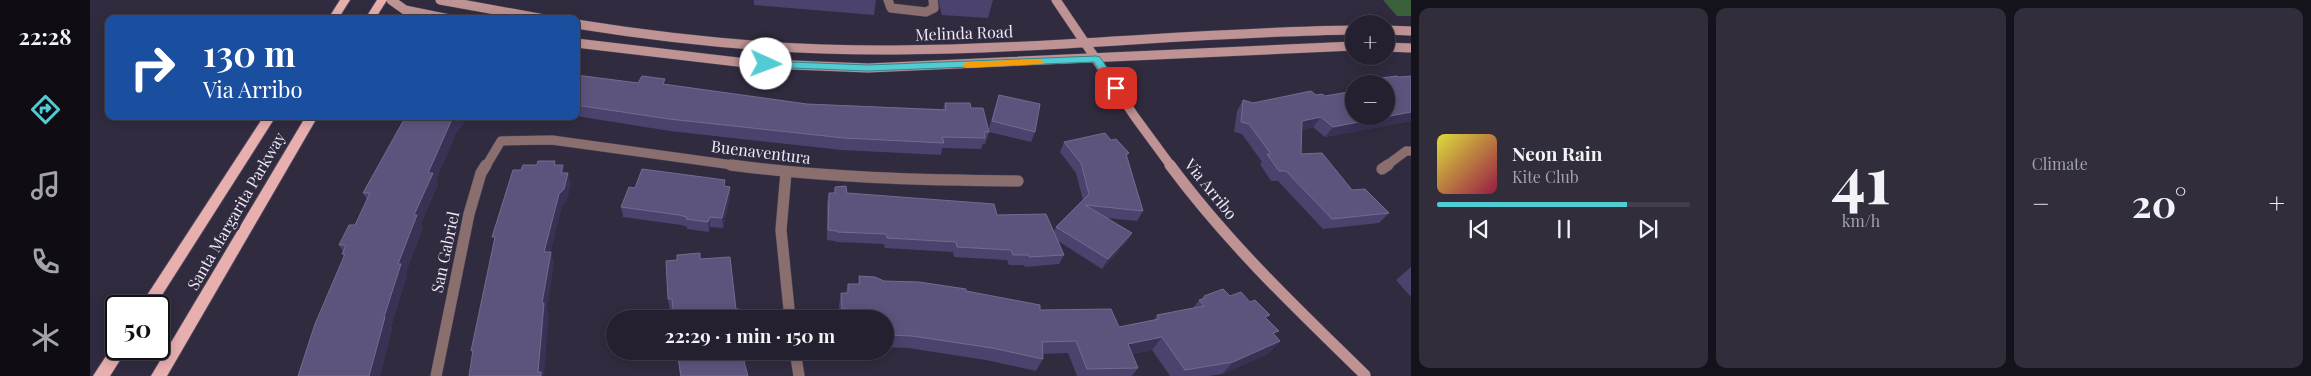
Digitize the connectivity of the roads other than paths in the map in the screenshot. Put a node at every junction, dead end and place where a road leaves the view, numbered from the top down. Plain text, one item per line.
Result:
1 (345, 0) edge
2 (382, 0) edge
3 (391, 0) edge
4 (440, 0) edge
5 (888, 0) edge
6 (933, 0) edge
7 (1056, 0) edge
8 (336, 15) edge
9 (373, 15) edge
10 (429, 15) edge
11 (522, 15) edge
12 (580, 25) edge
13 (1345, 30) edge
14 (1395, 30) edge
15 (1411, 31) edge
16 (1085, 42) junction
17 (580, 43) edge
18 (1345, 46) edge
19 (1395, 47) edge
20 (1411, 48) edge
21 (1096, 59) junction
22 (267, 120) edge
23 (310, 120) edge
24 (501, 141) joint
25 (1411, 151) edge
26 (1382, 169) dead end
27 (786, 172) junction
28 (1018, 181) dead end
29 (154, 295) edge
30 (789, 310) edge
31 (112, 360) edge
32 (796, 360) edge
33 (101, 376) edge
34 (159, 376) edge
35 (436, 376) edge
36 (799, 376) edge
37 (1365, 376) edge

1 - 8 main road
2 - 9 main road
3 - 10 main road
4 - 11 main road
5 - 6 street
7 - 16 main road, Via Arribo
12 - 16 main road, Melinda Road
13 - 16 main road, Melinda Road
14 - 15 main road
16 - 21 main road, Via Arribo
17 - 21 main road, Melinda Road
18 - 21 main road, Melinda Road
19 - 20 main road
21 - 37 main road, Via Arribo
22 - 29 main road, Santa Margarita Parkway
23 - 34 main road, Santa Margarita Parkway
24 - 27 street, Buenaventura
24 - 35 street, San Gabriel
25 - 26 street
27 - 28 street, Buenaventura
27 - 30 street
31 - 33 main road
32 - 36 street

